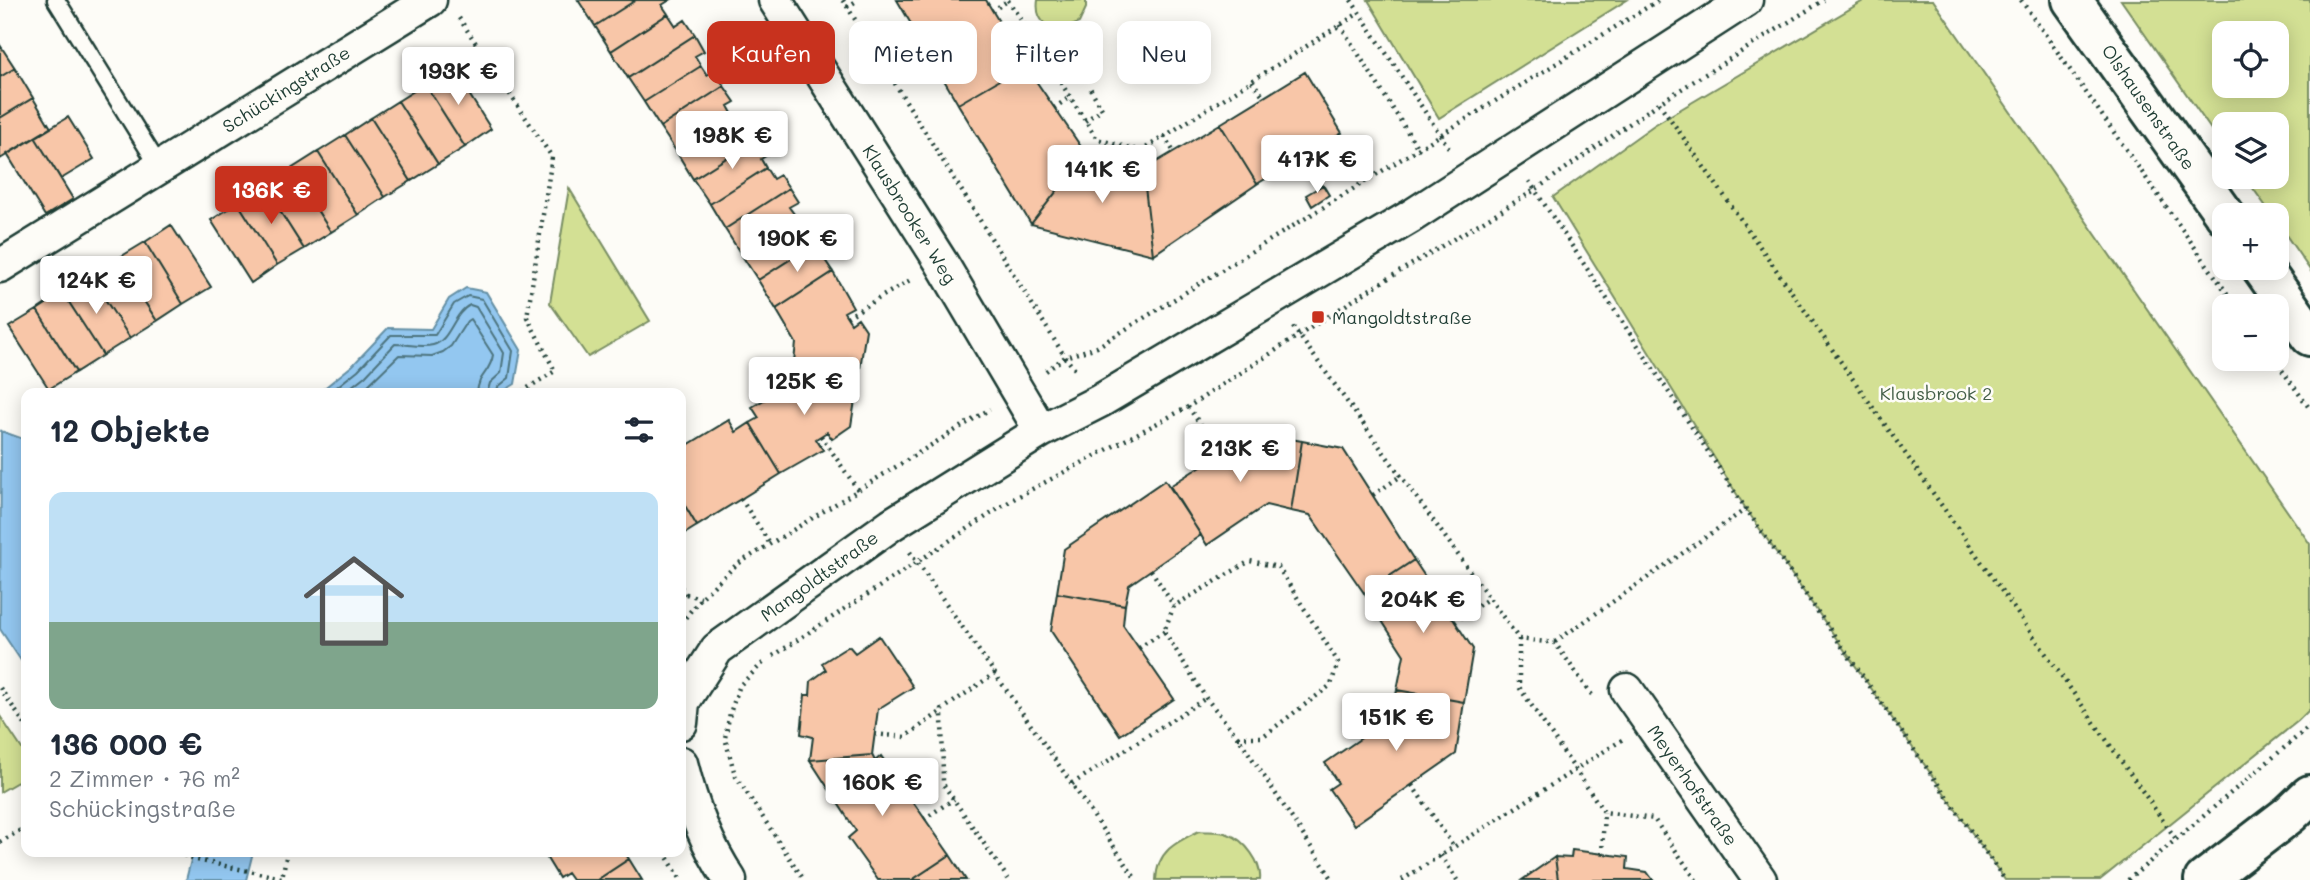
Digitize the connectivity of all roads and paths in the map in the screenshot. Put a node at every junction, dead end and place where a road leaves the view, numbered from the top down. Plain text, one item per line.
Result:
1 (56, 0) edge
2 (775, 0) edge
3 (843, 0) edge
4 (858, 0) edge
5 (1009, 0) edge
6 (1351, 0) edge
7 (1659, 0) edge
8 (1746, 0) edge
9 (1824, 0) edge
10 (2021, 0) edge
11 (2072, 0) edge
12 (442, 6) edge
13 (847, 7) junction
14 (992, 11) dead end
15 (1359, 13) junction
16 (1340, 25) junction
17 (1252, 80) junction
18 (1089, 86) dead end
19 (1070, 97) junction
20 (1264, 97) dead end
21 (1659, 103) junction
22 (1054, 108) dead end
23 (1085, 121) junction
24 (1442, 135) junction
25 (1164, 136) junction
26 (1117, 145) junction
27 (1419, 150) junction
28 (1174, 152) dead end
29 (1509, 152) junction
30 (1112, 161) dead end
31 (160, 167) junction
32 (1467, 178) junction
33 (1535, 190) junction
34 (2216, 203) edge
35 (941, 262) junction
36 (0, 266) edge
37 (2270, 280) edge
38 (2228, 294) edge
39 (1273, 300) junction
40 (847, 317) dead end
41 (2310, 336) edge
42 (1300, 337) junction
43 (1065, 358) junction
44 (2282, 371) edge
45 (528, 388) edge
46 (1017, 392) junction
47 (1188, 407) junction
48 (2310, 410) edge
49 (1041, 431) junction
50 (821, 436) dead end
51 (1221, 453) dead end
52 (1401, 476) junction
53 (858, 490) junction
54 (1373, 495) dead end
55 (741, 499) dead end
56 (1746, 509) junction
57 (891, 524) junction
58 (770, 544) junction
59 (918, 563) junction
60 (1150, 570) dead end
61 (686, 596) edge
62 (701, 598) junction
63 (1489, 598) junction
64 (1174, 606) junction
65 (686, 617) edge
66 (1455, 622) dead end
67 (1164, 631) junction
68 (1519, 639) junction
69 (1555, 643) junction
70 (1139, 648) dead end
71 (995, 673) junction
72 (0, 688) edge
73 (1627, 690) joint
74 (686, 697) edge
75 (1206, 698) junction
76 (942, 710) junction
77 (21, 719) edge
78 (1649, 723) junction
79 (2310, 726) edge
80 (875, 734) dead end
81 (1238, 737) junction
82 (1575, 770) junction
83 (686, 783) edge
84 (1072, 784) junction
85 (1412, 785) dead end
86 (2310, 795) edge
87 (954, 799) junction
88 (1604, 812) junction
89 (924, 819) dead end
90 (21, 830) edge
91 (2176, 839) junction
92 (0, 842) edge
93 (1454, 847) junction
94 (1602, 854) dead end
95 (1441, 856) junction
96 (188, 857) edge
97 (286, 857) edge
98 (667, 857) edge
99 (282, 879) edge
100 (681, 880) edge
101 (730, 880) edge
102 (804, 880) edge
103 (1009, 880) edge
104 (1134, 880) edge
105 (1333, 880) edge
106 (1402, 880) edge
107 (1457, 880) edge
108 (1696, 880) edge
109 (1760, 880) edge
110 (2005, 880) edge
111 (2128, 880) edge
112 (2204, 880) edge

1 - 31 lane
2 - 35 street, Klausbrooker Weg
3 - 13 path
4 - 13 path
5 - 14 path
5 - 19 path
6 - 15 path
7 - 24 path
8 - 29 street, Mangoldtstraße
9 - 21 path
10 - 38 path
11 - 34 street, Olshausenstraße
12 - 31 street, Schückingstraße
12 - 45 path
13 - 43 path
15 - 16 path
15 - 24 path
16 - 17 path
16 - 27 path
17 - 20 path
17 - 25 path
18 - 23 path
19 - 22 path
19 - 23 path
21 - 33 path
21 - 91 path
23 - 26 path
24 - 27 path
24 - 32 path
25 - 26 path
25 - 28 path
26 - 30 path
27 - 43 path
29 - 32 street, Mangoldtstraße
29 - 33 path
31 - 36 street, Schückingstraße
32 - 39 street, Mangoldtstraße
33 - 42 path
33 - 56 path
35 - 40 path
35 - 46 street, Klausbrooker Weg
37 - 41 street
39 - 42 path
39 - 49 street, Mangoldtstraße
42 - 47 path
42 - 52 path
43 - 46 path
44 - 48 path
46 - 49 street, Klausbrooker Weg
46 - 53 path
47 - 51 path
47 - 59 path
49 - 57 street, Mangoldtstraße
50 - 53 path
52 - 54 path
52 - 63 path
53 - 58 path
55 - 58 path
56 - 69 path
56 - 110 path
57 - 59 path
57 - 74 street, Mangoldtstraße
58 - 62 path
59 - 71 path
59 - 102 path
60 - 64 path
61 - 62 path
62 - 65 path
63 - 66 path
63 - 68 path
64 - 67 path
64 - 81 path
67 - 70 path
67 - 75 path
68 - 69 path
68 - 82 path
69 - 73 path
71 - 76 path
71 - 84 path
72 - 77 path
73 - 78 street, Meyerhofstraße
75 - 81 path
75 - 84 path
76 - 80 path
76 - 87 path
78 - 82 path
78 - 109 street, Meyerhofstraße
79 - 91 path
81 - 105 path
82 - 88 path
82 - 93 path
83 - 101 street
84 - 104 path
85 - 93 path
86 - 112 street
87 - 89 path
87 - 103 path
88 - 94 path
88 - 108 path
90 - 92 path
91 - 111 path
93 - 95 path
95 - 106 path
95 - 107 path
96 - 99 path
97 - 99 path
98 - 100 path

